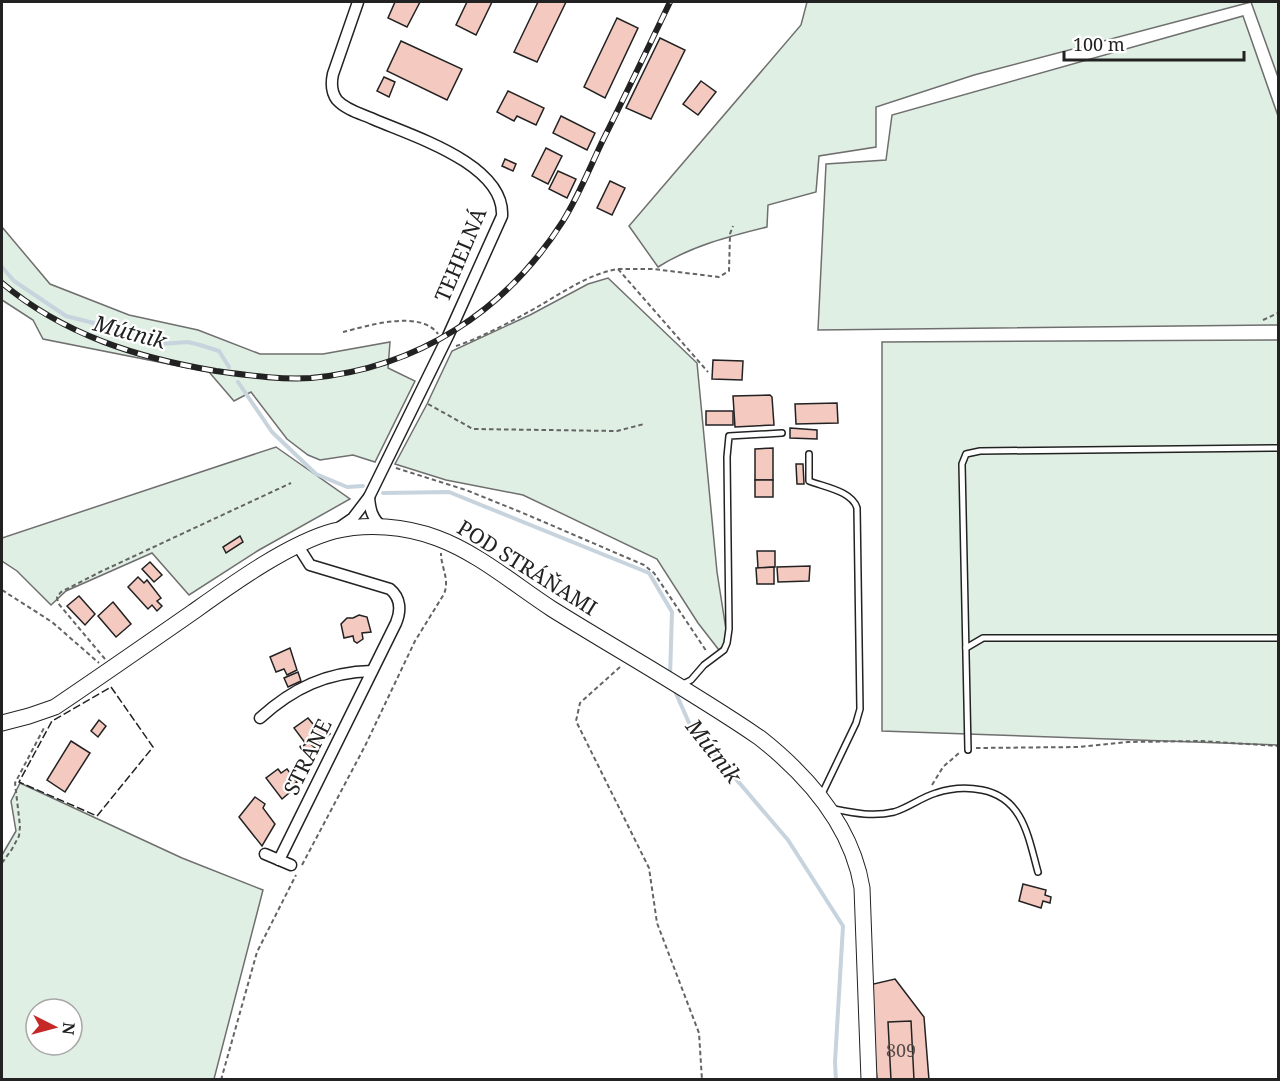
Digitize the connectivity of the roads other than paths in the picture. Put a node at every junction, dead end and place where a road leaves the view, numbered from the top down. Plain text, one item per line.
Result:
1 (358, 2) edge
2 (782, 433) dead end
3 (1278, 448) edge
4 (808, 454) dead end
5 (369, 497) junction
6 (382, 527) junction
7 (333, 531) junction
8 (298, 546) junction
9 (1278, 638) edge
10 (966, 648) junction
11 (372, 671) junction
12 (675, 684) junction
13 (260, 718) dead end
14 (2, 723) edge
15 (968, 750) road end
16 (825, 803) junction
17 (265, 854) dead end
18 (279, 860) junction
19 (291, 865) dead end
20 (1038, 872) dead end
21 (868, 1080) edge

1 - 5 street, TEHELNÁ
2 - 12 lane
3 - 10 lane
4 - 16 lane
5 - 6 street
5 - 7 street, TEHELNÁ
6 - 7 street, POD STRÁŇAMI
6 - 12 street, POD STRÁŇAMI
7 - 8 street, POD STRÁŇAMI
8 - 11 street, STRÁNE
8 - 14 street, POD STRÁŇAMI
9 - 10 lane
10 - 15 lane
11 - 13 street, STRÁNE
11 - 18 street, STRÁNE
12 - 16 street, POD STRÁŇAMI
16 - 20 lane
16 - 21 street, POD STRÁŇAMI
17 - 18 street
18 - 19 street

